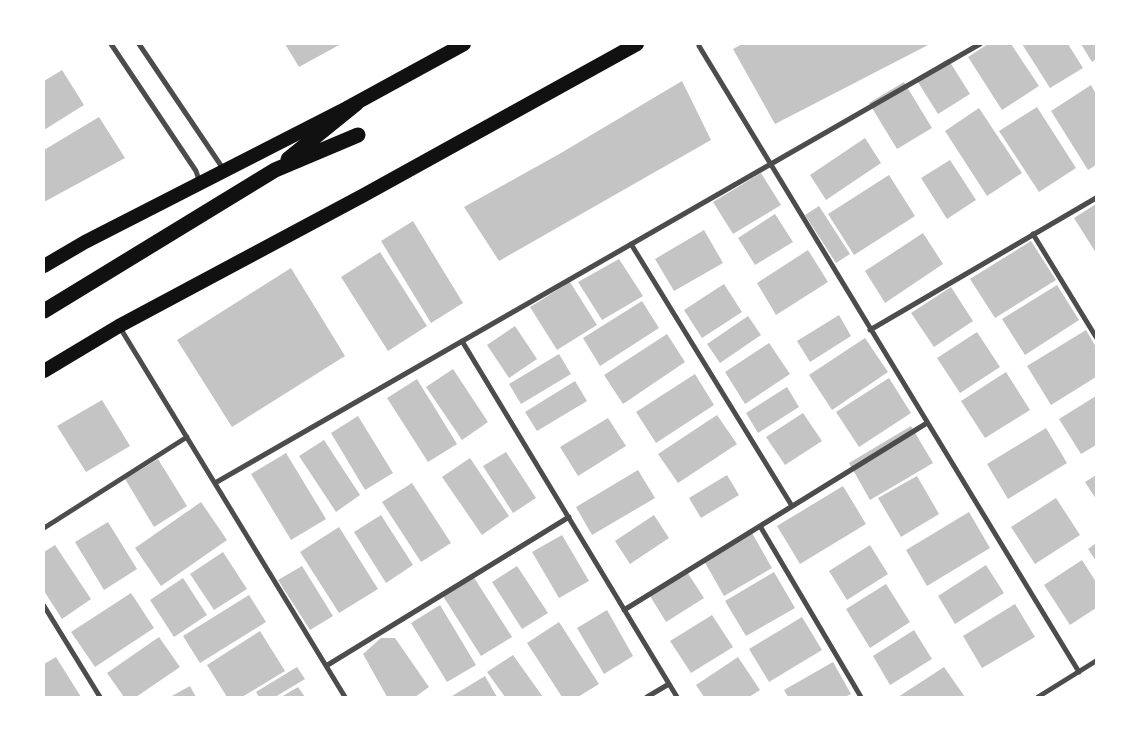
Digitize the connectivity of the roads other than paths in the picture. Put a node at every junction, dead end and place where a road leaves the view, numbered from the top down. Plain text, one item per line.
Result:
1 (110, 44) edge
2 (139, 44) edge
3 (464, 44) edge
4 (637, 44) edge
5 (980, 44) edge
6 (698, 46) dead end
7 (356, 104) junction
8 (358, 135) dead end
9 (770, 164) junction
10 (275, 170) junction
11 (224, 171) junction
12 (200, 183) junction
13 (1096, 198) edge
14 (1033, 234) junction
15 (631, 244) junction
16 (44, 266) edge
17 (44, 311) edge
18 (119, 326) junction
19 (870, 330) junction
20 (1096, 337) edge
21 (462, 341) junction
22 (44, 371) edge
23 (927, 423) junction
24 (187, 437) junction
25 (215, 483) junction
26 (792, 506) junction
27 (569, 517) junction
28 (760, 526) junction
29 (44, 528) edge
30 (44, 606) edge
31 (624, 610) junction
32 (1096, 661) edge
33 (326, 666) junction
34 (1079, 672) junction
35 (669, 684) junction
36 (100, 697) edge
37 (345, 697) edge
38 (647, 697) edge
39 (677, 697) edge
40 (861, 697) edge
41 (1038, 697) edge

1 - 12 street
2 - 11 street
3 - 7 highway
4 - 18 highway
5 - 9 street
6 - 9 street
7 - 10 highway
7 - 11 highway
8 - 10 highway
9 - 15 street
9 - 19 street
10 - 17 highway
11 - 12 highway
12 - 16 highway
13 - 14 street
14 - 19 street
14 - 20 street
15 - 21 street
15 - 26 street
18 - 22 highway
18 - 24 street
19 - 23 street
21 - 25 street
21 - 27 street
23 - 26 street
23 - 34 street
24 - 25 street
24 - 29 street
25 - 33 street
26 - 28 street
27 - 31 street
27 - 33 street
28 - 31 street
28 - 40 street
30 - 36 street
31 - 35 street
32 - 34 street
33 - 37 street
34 - 41 street
35 - 38 street
35 - 39 street

